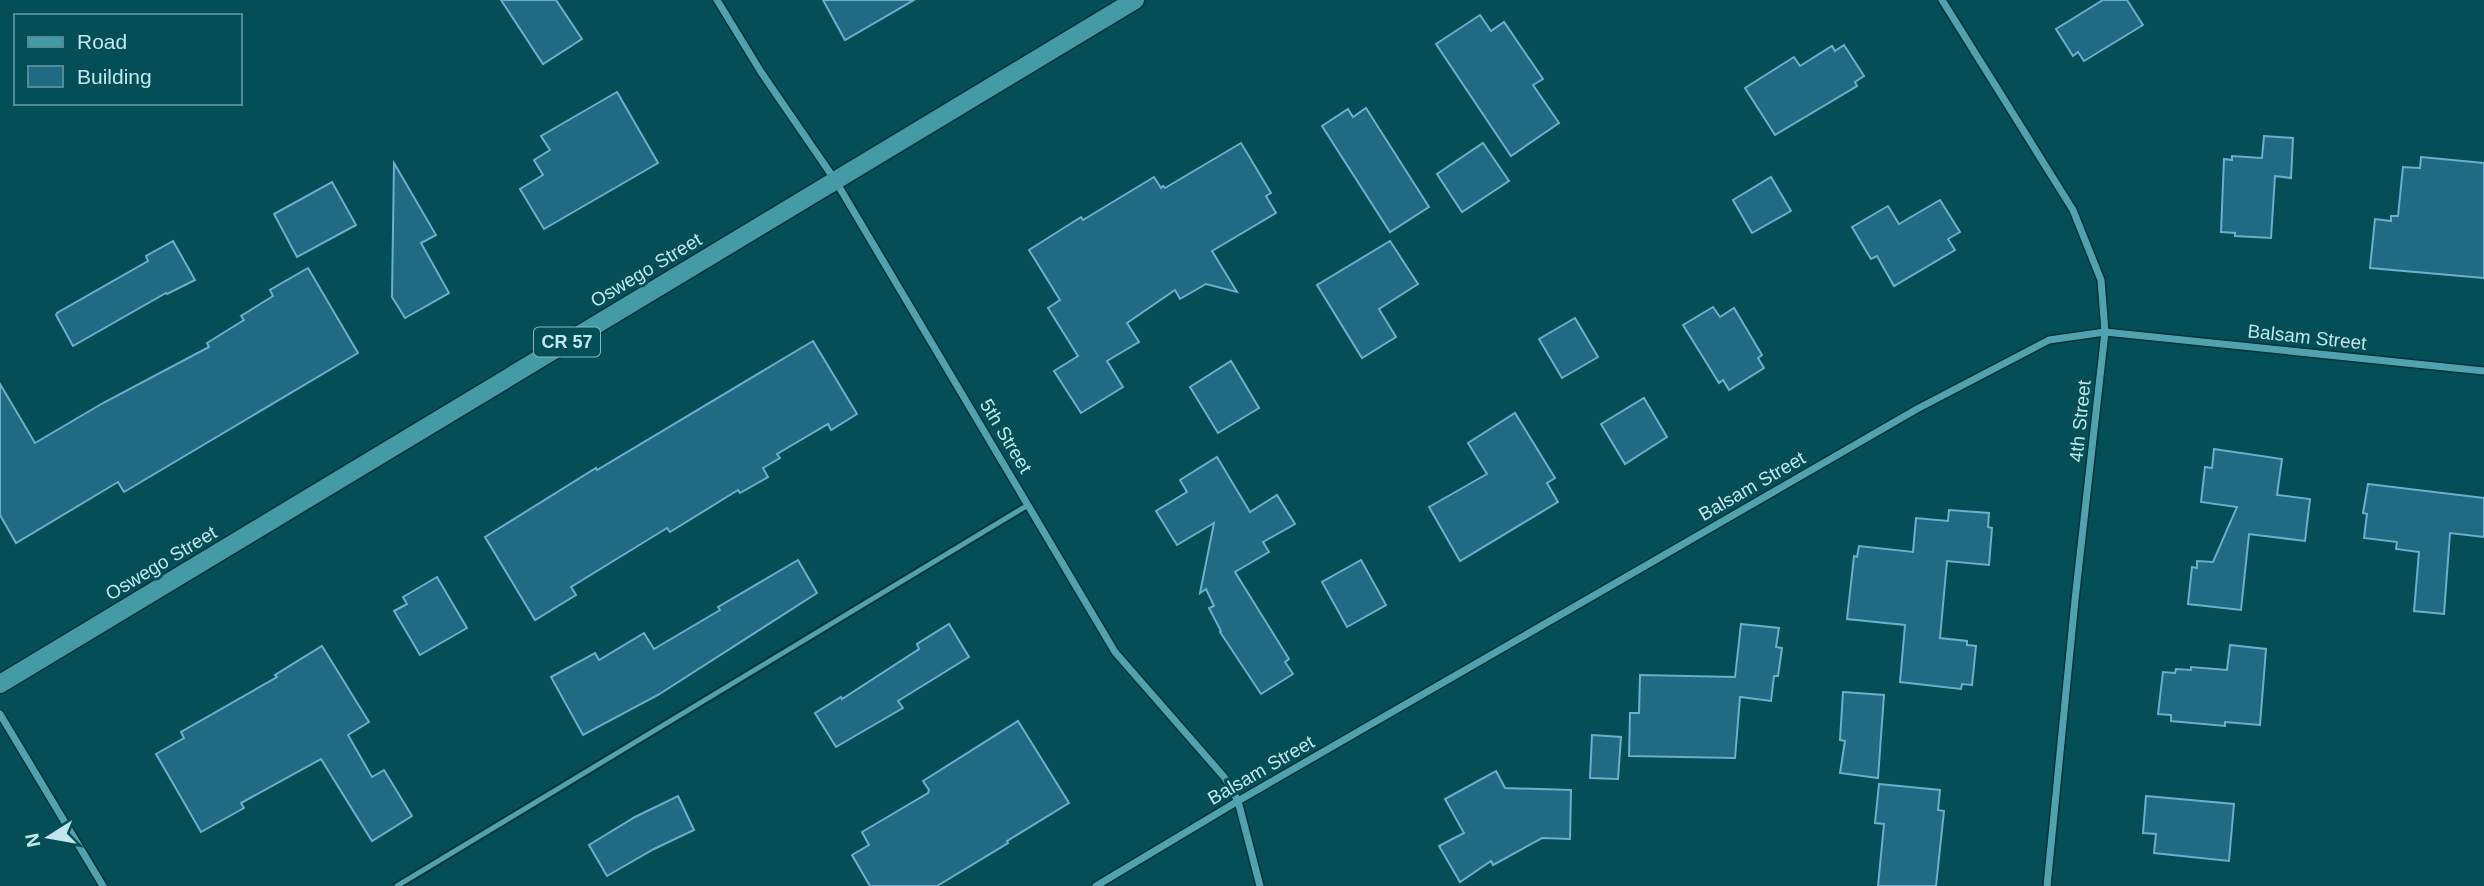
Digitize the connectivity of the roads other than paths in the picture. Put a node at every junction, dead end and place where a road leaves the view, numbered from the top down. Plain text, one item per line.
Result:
1 (717, 0) edge
2 (1135, 0) edge
3 (1942, 0) edge
4 (835, 180) junction
5 (2105, 332) junction
6 (2484, 370) edge
7 (1028, 505) junction
8 (0, 684) edge
9 (0, 714) edge
10 (1238, 801) junction
11 (103, 886) edge
12 (397, 886) edge
13 (1097, 886) edge
14 (1260, 886) edge
15 (2047, 886) edge

1 - 4 street, 5th Street
2 - 4 main road, Oswego Street / CR 57
3 - 5 street, 4th Street
4 - 7 street, 5th Street
4 - 8 main road, Oswego Street / CR 57
5 - 6 street, Balsam Street
5 - 10 street, Balsam Street
5 - 15 street, 4th Street
7 - 10 street, 5th Street
7 - 12 lane
9 - 11 street
10 - 13 street, Balsam Street
10 - 14 street, 5th Street

